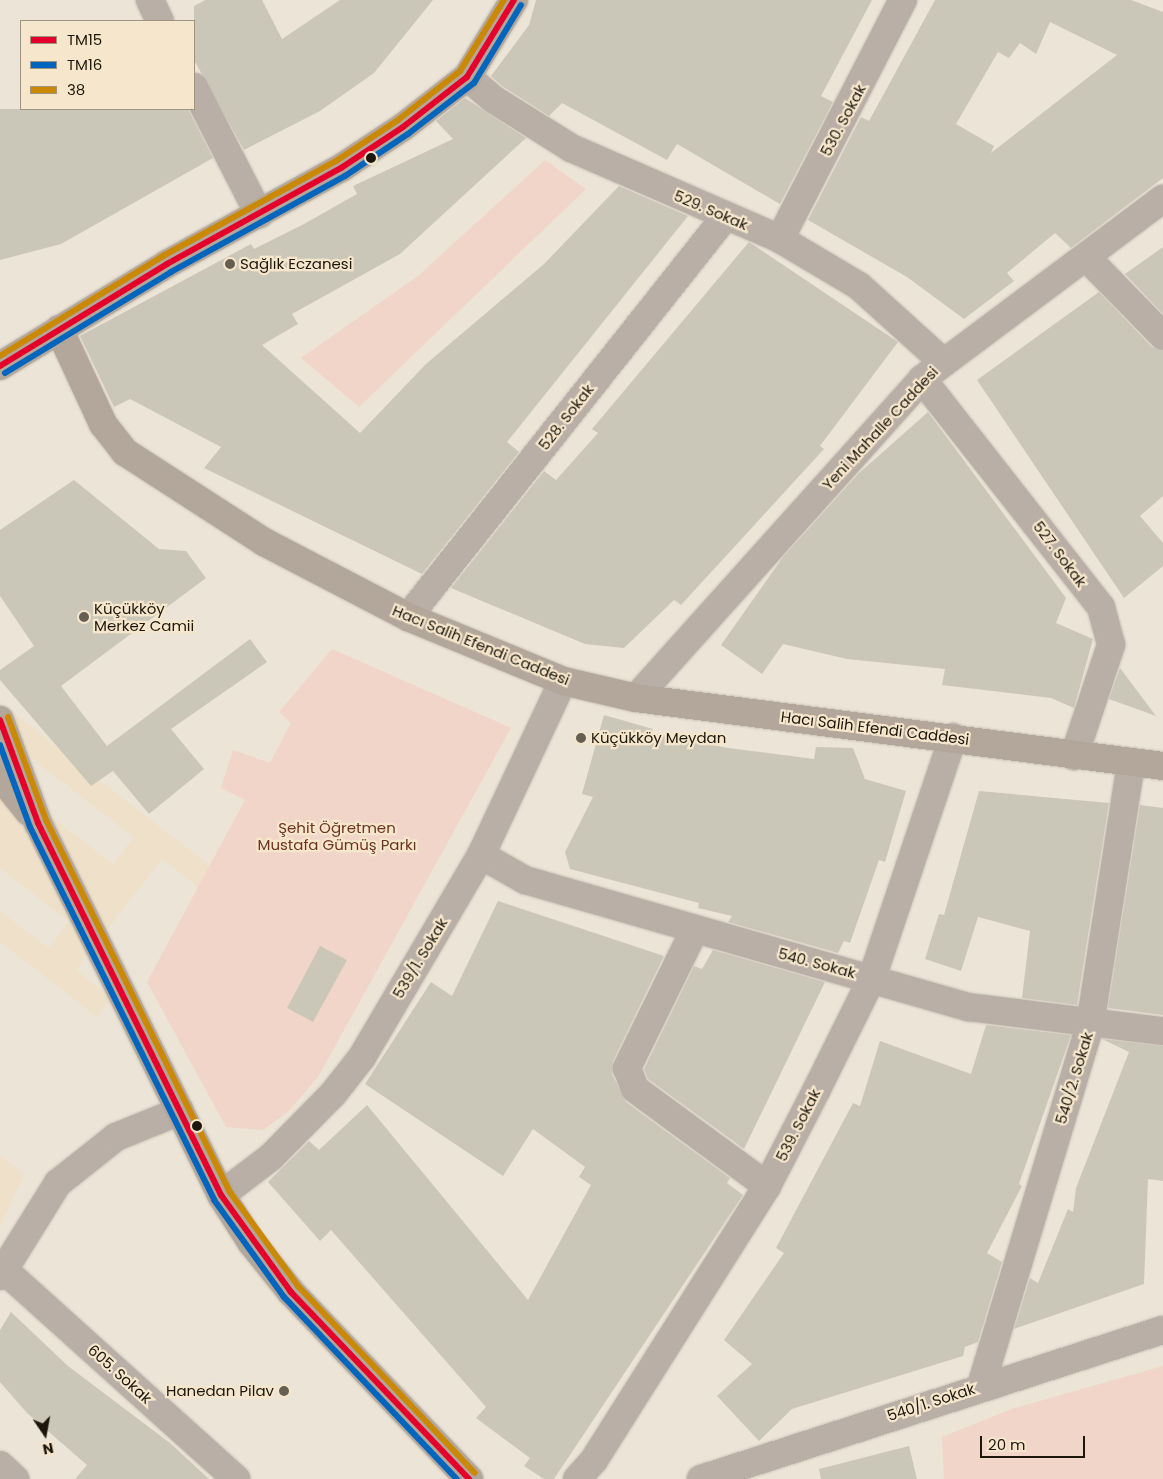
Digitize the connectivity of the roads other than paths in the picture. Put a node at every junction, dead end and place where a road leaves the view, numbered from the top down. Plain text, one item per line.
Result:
1 (514, 0) edge
2 (903, 0) edge
3 (467, 77) junction
4 (195, 89) edge
5 (1163, 199) edge
6 (259, 214) junction
7 (725, 217) junction
8 (780, 239) junction
9 (1087, 258) junction
10 (59, 329) junction
11 (1163, 336) edge
12 (942, 361) junction
13 (0, 366) edge
14 (922, 379) junction
15 (408, 617) junction
16 (563, 681) junction
17 (636, 698) junction
18 (0, 720) edge
19 (953, 738) junction
20 (1074, 756) junction
21 (1131, 762) junction
22 (1163, 766) edge
23 (0, 776) edge
24 (38, 823) junction
25 (481, 855) junction
26 (694, 931) junction
27 (872, 978) junction
28 (1090, 1025) junction
29 (1163, 1031) edge
30 (180, 1111) junction
31 (767, 1186) junction
32 (221, 1194) junction
33 (2, 1273) edge
34 (1163, 1330) edge
35 (981, 1386) junction
36 (0, 1465) edge
37 (16, 1479) edge
38 (236, 1479) edge
39 (469, 1479) edge
40 (578, 1479) edge
41 (702, 1479) edge

1 - 3 main road
2 - 8 street, 530. Sokak
3 - 6 main road
3 - 7 street, 529. Sokak
4 - 6 street
5 - 9 street, Yeni Mahalle Caddesi
6 - 10 main road
7 - 8 street, 529. Sokak
7 - 15 street, 528. Sokak
8 - 12 street, 529. Sokak
9 - 11 street
9 - 12 street, Yeni Mahalle Caddesi
10 - 13 main road
10 - 15 main road, Hacı Salih Efendi Caddesi
12 - 14 street, Yeni Mahalle Caddesi
14 - 17 street, Yeni Mahalle Caddesi
14 - 20 street, 527. Sokak
15 - 16 main road, Hacı Salih Efendi Caddesi
16 - 17 main road, Hacı Salih Efendi Caddesi
16 - 25 street, 539/1. Sokak
17 - 19 main road, Hacı Salih Efendi Caddesi
18 - 24 main road
19 - 20 main road, Hacı Salih Efendi Caddesi
19 - 27 street, 539. Sokak
20 - 21 main road, Hacı Salih Efendi Caddesi
21 - 22 main road, Hacı Salih Efendi Caddesi
21 - 28 street, 540/2. Sokak
23 - 24 main road
24 - 30 main road
25 - 26 street, 540. Sokak
25 - 32 street, 539/1. Sokak
26 - 27 street, 540. Sokak
26 - 31 street
27 - 28 street, 540. Sokak
27 - 31 street, 539. Sokak
28 - 29 street, 540. Sokak
28 - 35 street, 540/2. Sokak
30 - 32 main road
30 - 33 street
31 - 40 street, 539. Sokak
32 - 39 main road
33 - 38 street, 605. Sokak
34 - 35 street, 540/1. Sokak
35 - 41 street, 540/1. Sokak
36 - 37 street

